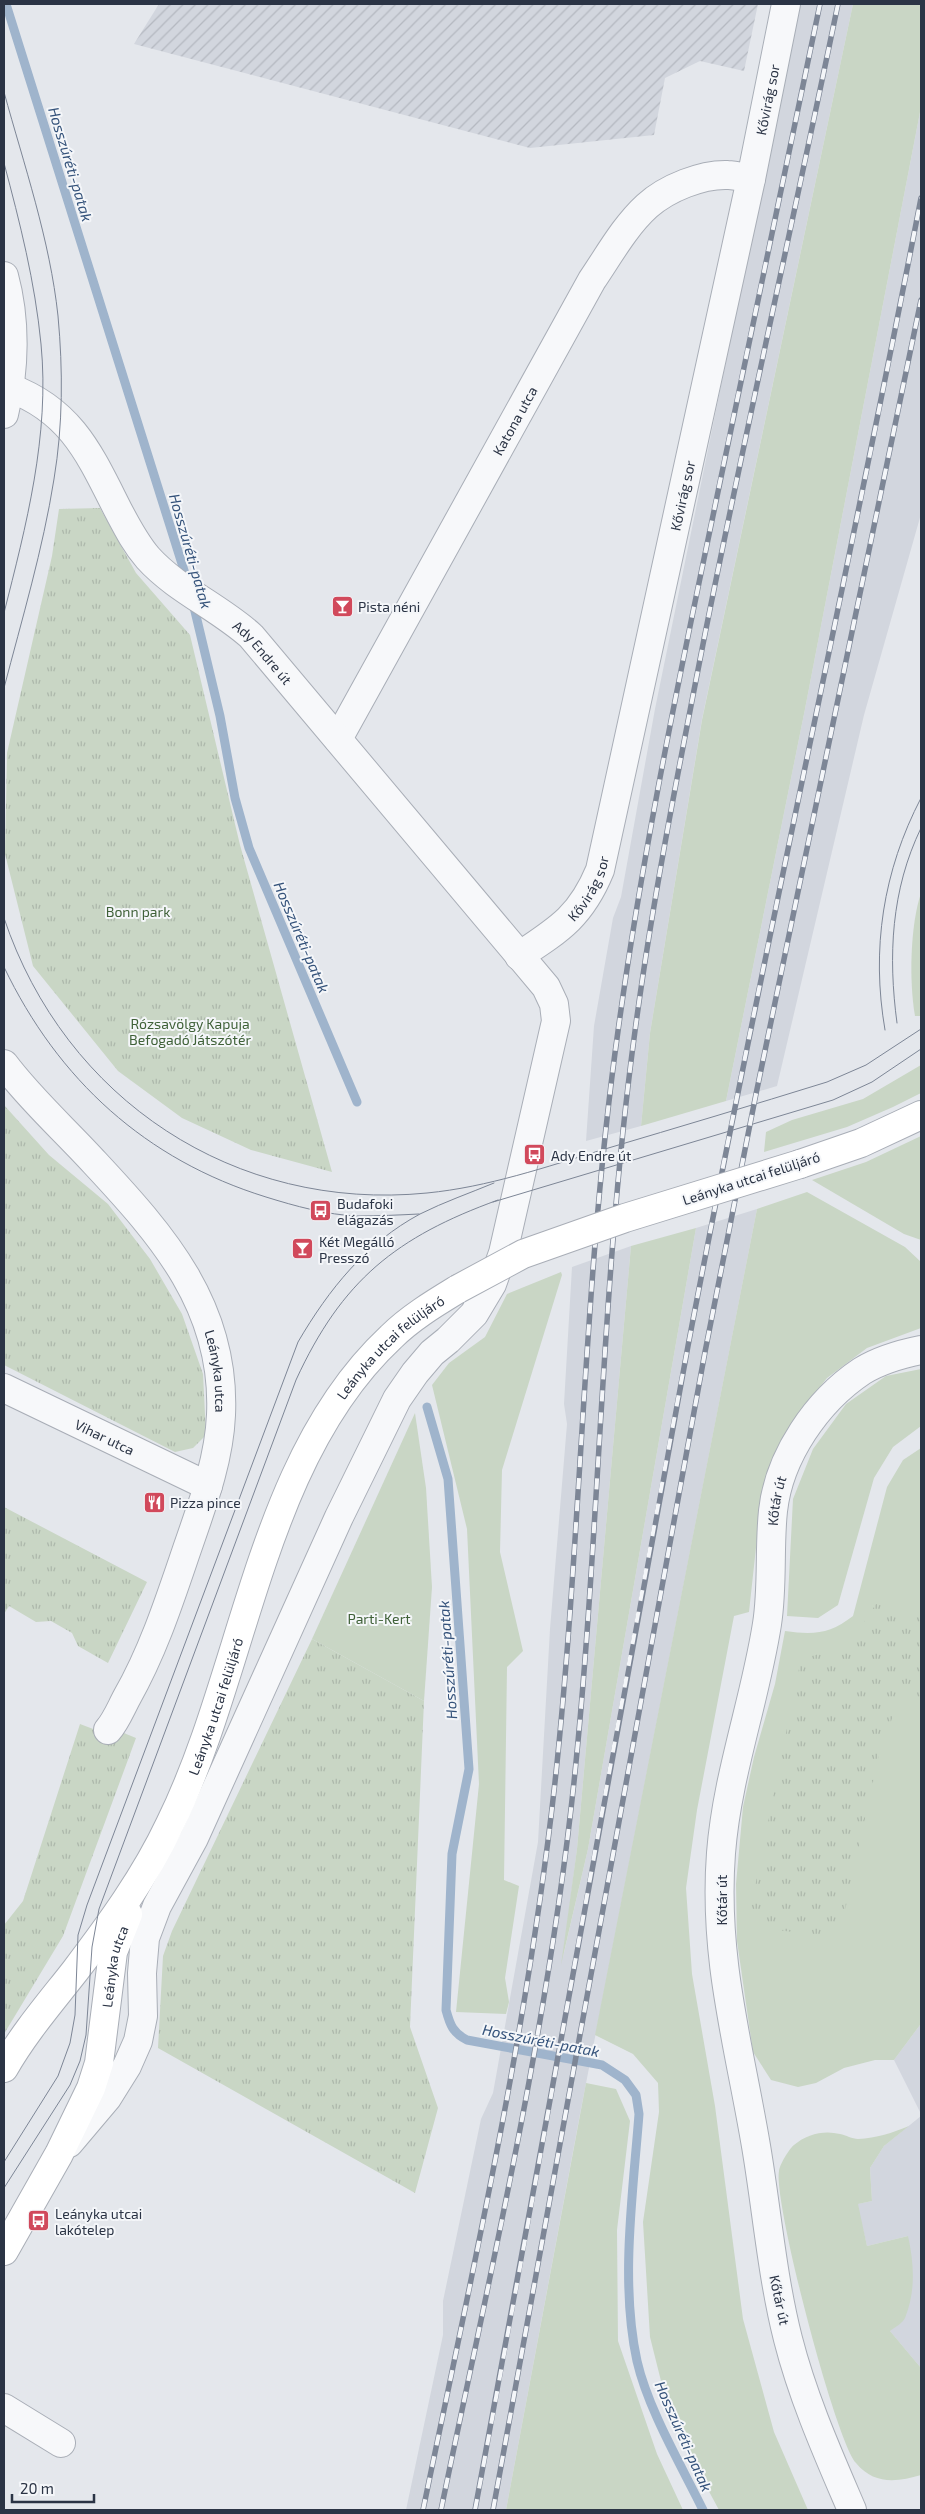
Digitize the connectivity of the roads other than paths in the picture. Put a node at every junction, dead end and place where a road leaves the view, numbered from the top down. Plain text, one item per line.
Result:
1 (786, 4) edge
2 (751, 179) junction
3 (4, 276) edge
4 (6, 397) edge
5 (338, 739) junction
6 (519, 956) junction
7 (4, 1064) edge
8 (921, 1115) edge
9 (921, 1350) edge
10 (4, 1388) edge
11 (208, 1486) junction
12 (108, 1730) dead end
13 (144, 1873) junction
14 (4, 2068) edge
15 (58, 2154) junction
16 (4, 2251) edge
17 (4, 2408) edge
18 (61, 2443) dead end
19 (852, 2510) edge

1 - 2 street, Kővirág sor
2 - 5 street, Katona utca
2 - 6 street, Kővirág sor
3 - 4 street, Ady Endre út
4 - 5 street, Ady Endre út
5 - 6 street, Ady Endre út
6 - 15 street, Ady Endre út
7 - 11 street, Leányka utca
8 - 13 main road, Leányka utcai felüljáró, bridge
9 - 19 street, Kőtár út
10 - 11 street, Vihar utca
11 - 12 street, Leányka utca
13 - 14 main road, Leányka utca
13 - 15 main road, Leányka utca
15 - 16 main road, Leányka utca
17 - 18 street

